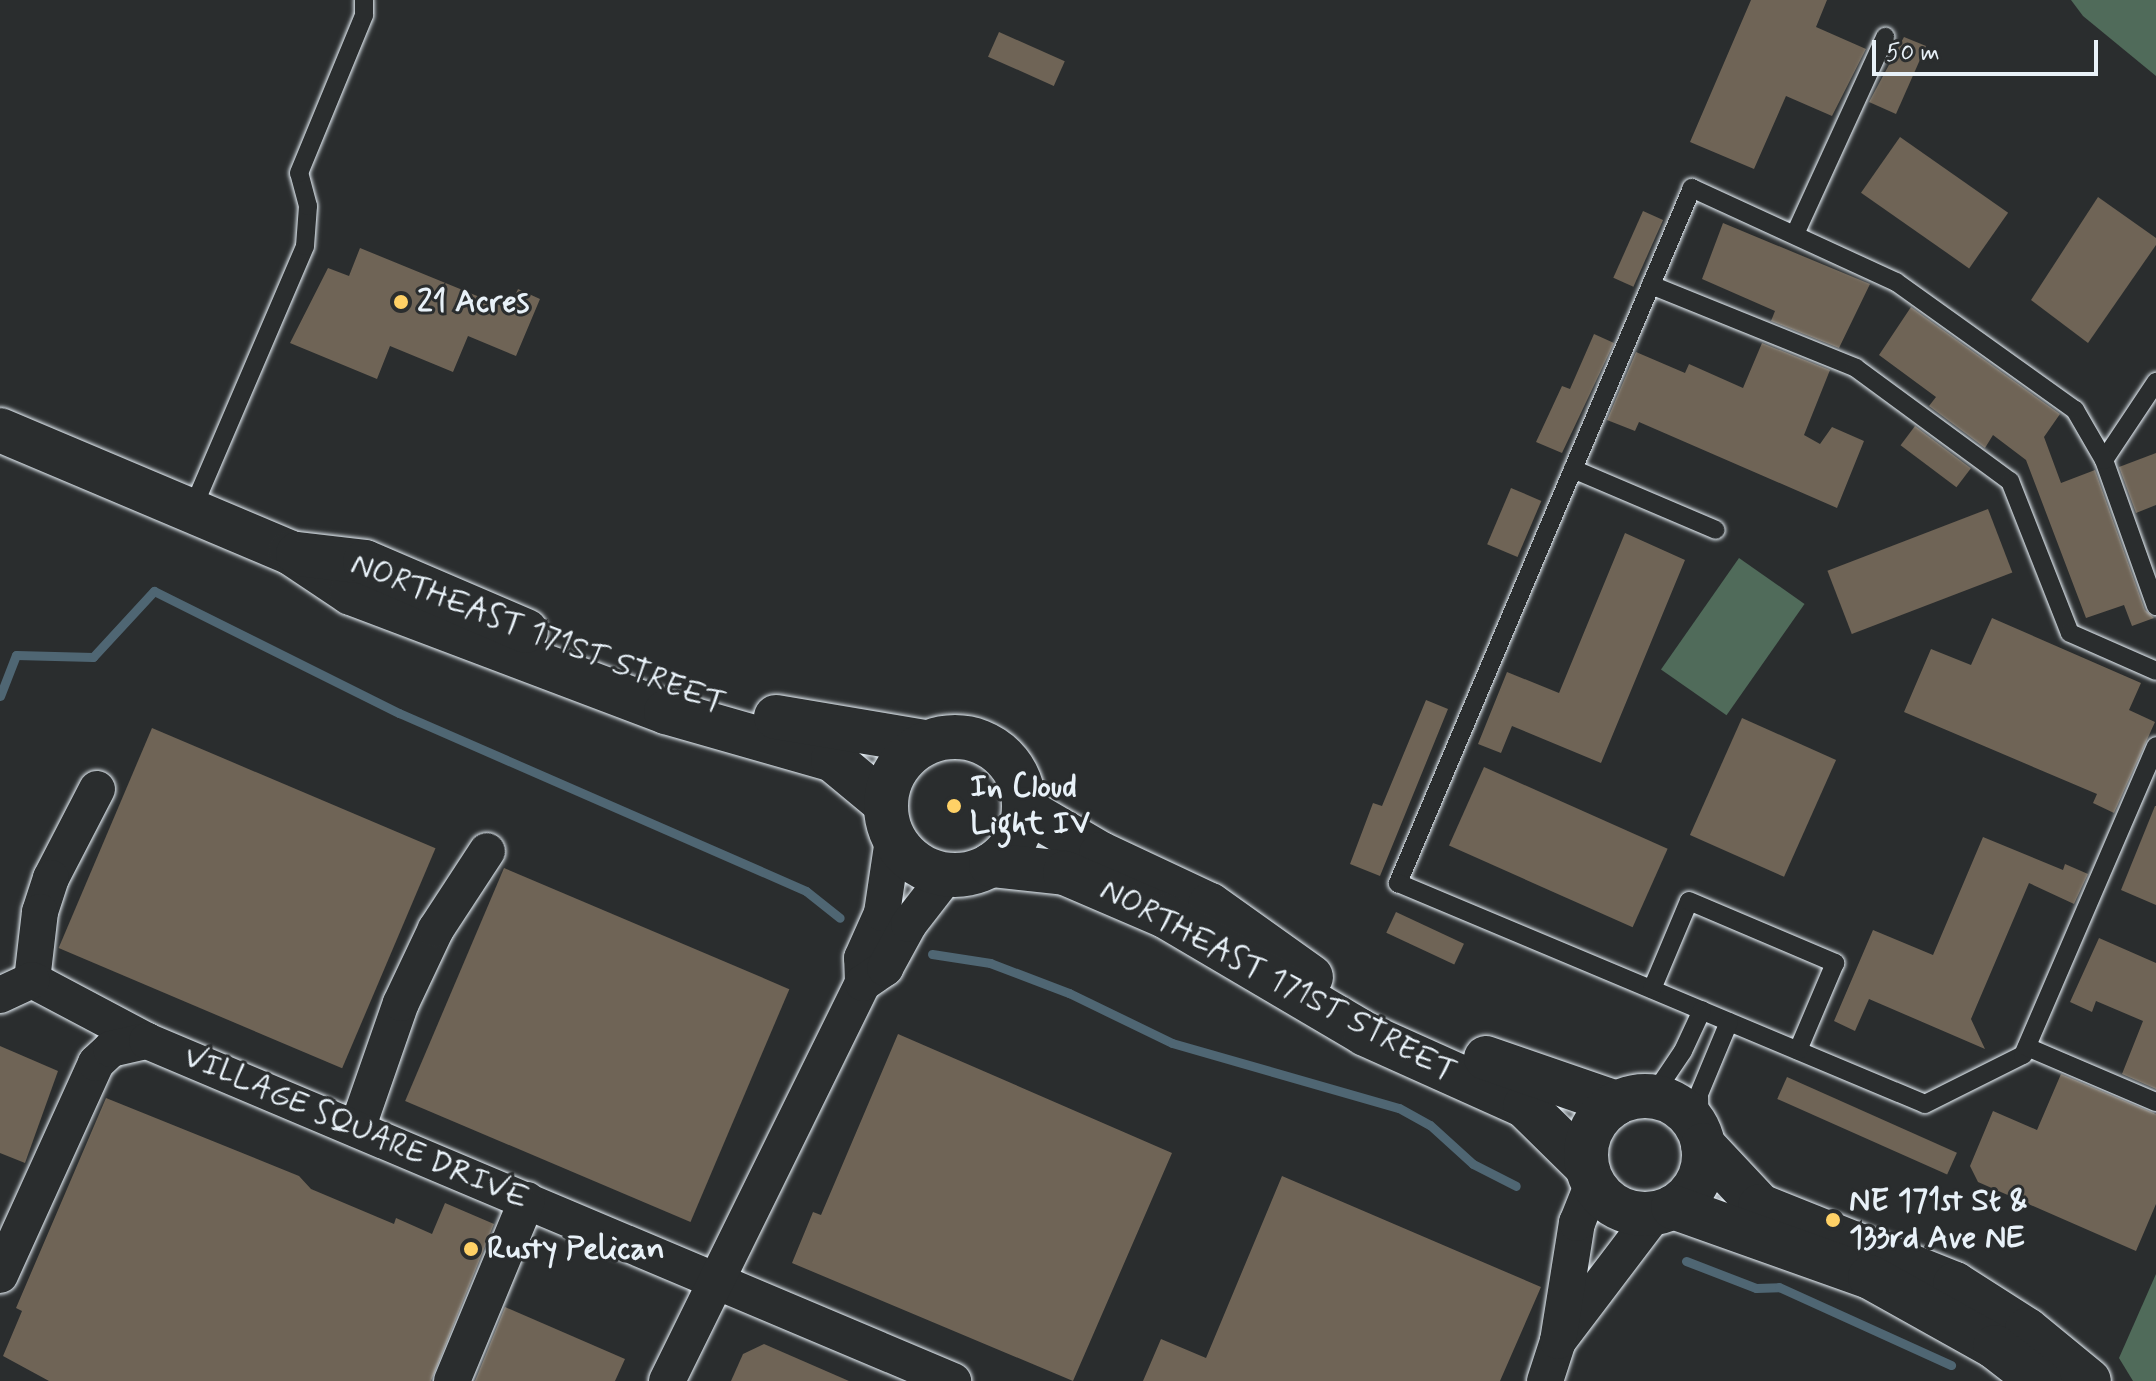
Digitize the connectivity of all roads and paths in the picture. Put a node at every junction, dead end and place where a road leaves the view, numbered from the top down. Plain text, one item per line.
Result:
1 (364, 0) edge
2 (1885, 37) dead end
3 (1795, 234) junction
4 (1651, 285) junction
5 (2156, 382) edge
6 (0, 430) edge
7 (2104, 460) junction
8 (1573, 469) junction
9 (192, 510) junction
10 (1716, 530) dead end
11 (291, 553) junction
12 (2156, 606) edge
13 (2156, 671) edge
14 (926, 742) junction
15 (2156, 746) edge
16 (97, 789) dead end
17 (1024, 809) junction
18 (889, 821) junction
19 (487, 851) dead end
20 (991, 865) junction
21 (947, 875) junction
22 (863, 983) junction
23 (16, 988) edge
24 (1652, 989) junction
25 (1702, 1010) junction
26 (1729, 1022) junction
27 (147, 1041) junction
28 (2027, 1047) junction
29 (1798, 1050) junction
30 (1634, 1100) junction
31 (2156, 1102) edge
32 (357, 1129) junction
33 (1701, 1140) junction
34 (1590, 1174) junction
35 (527, 1200) junction
36 (1664, 1210) junction
37 (0, 1275) edge
38 (715, 1281) junction
39 (1558, 1341) junction
40 (899, 1371) edge
41 (452, 1381) edge
42 (667, 1381) edge
43 (953, 1381) edge
44 (1545, 1381) edge
45 (2039, 1381) edge
46 (2089, 1381) edge

1 - 9 lane
2 - 3 lane
3 - 4 lane
3 - 7 lane
4 - 8 lane
4 - 13 lane
5 - 7 lane
6 - 9 main road, NORTHEAST 171ST STREET
7 - 12 lane
8 - 10 lane
8 - 24 lane
9 - 11 main road, NORTHEAST 171ST STREET
11 - 14 main road, NORTHEAST 171ST STREET
11 - 18 main road, NORTHEAST 171ST STREET
14 - 17 main road
14 - 18 main road
15 - 28 lane
16 - 23 street
17 - 20 main road
17 - 30 main road, NORTHEAST 171ST STREET
18 - 21 main road
18 - 22 street
19 - 32 street
20 - 21 main road
20 - 34 main road, NORTHEAST 171ST STREET
21 - 22 street
22 - 38 street
23 - 27 street
24 - 25 lane
24 - 29 lane
25 - 26 lane
25 - 30 lane
26 - 29 lane
26 - 33 lane
27 - 32 street, VILLAGE SQUARE DRIVE
27 - 37 street, VILLAGE SQUARE DRIVE
28 - 29 lane
28 - 31 lane
30 - 33 main road
30 - 34 main road
32 - 35 street, VILLAGE SQUARE DRIVE
33 - 36 main road
33 - 46 main road
34 - 36 main road
34 - 39 street
35 - 38 street, VILLAGE SQUARE DRIVE
35 - 41 street
36 - 39 street
36 - 45 main road
38 - 40 street, VILLAGE SQUARE DRIVE
38 - 42 street
39 - 44 street
40 - 43 street, VILLAGE SQUARE DRIVE

